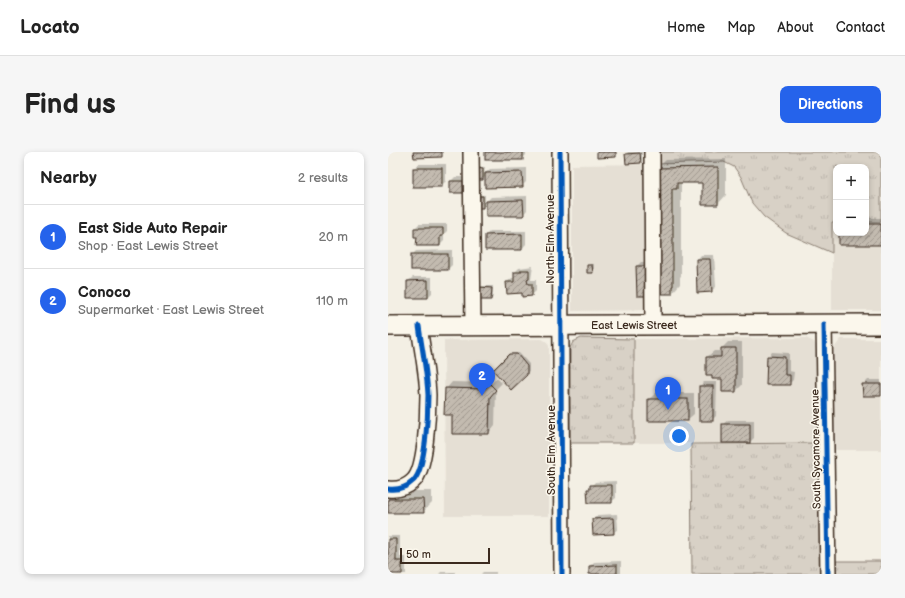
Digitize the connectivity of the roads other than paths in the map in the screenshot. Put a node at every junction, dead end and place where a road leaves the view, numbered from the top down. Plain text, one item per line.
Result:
1 (471, 152) edge
2 (560, 152) edge
3 (652, 152) edge
4 (653, 324) junction
5 (824, 324) junction
6 (881, 324) edge
7 (561, 325) junction
8 (388, 326) edge
9 (419, 326) junction
10 (473, 326) junction
11 (388, 489) edge
12 (562, 574) edge
13 (828, 574) edge

1 - 10 street
2 - 7 street, North Elm Avenue
3 - 4 street
4 - 5 main road, East Lewis Street
4 - 7 main road, East Lewis Street
5 - 6 main road, East Lewis Street
5 - 13 street, South Sycamore Avenue
7 - 10 main road, East Lewis Street
7 - 12 street, South Elm Avenue
8 - 9 main road, East Lewis Street
9 - 10 main road, East Lewis Street
9 - 11 street

